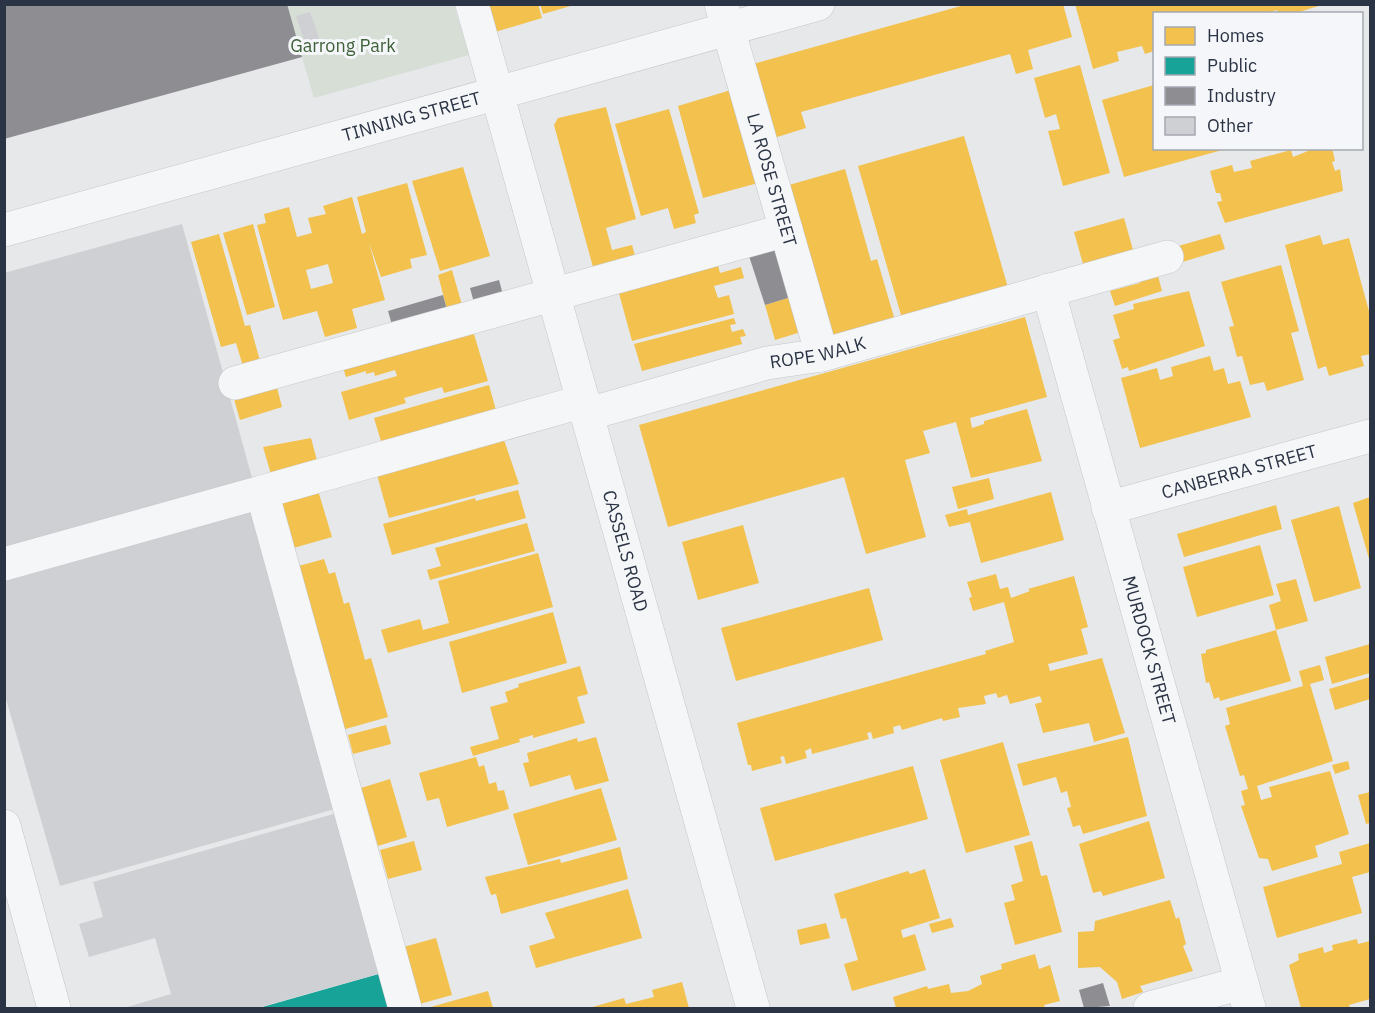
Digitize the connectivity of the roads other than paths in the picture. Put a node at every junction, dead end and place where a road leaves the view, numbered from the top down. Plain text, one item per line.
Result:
1 (472, 4) edge
2 (818, 4) edge
3 (725, 17) edge
4 (498, 94) junction
5 (4, 230) edge
6 (786, 230) junction
7 (1167, 257) dead end
8 (1048, 290) junction
9 (554, 294) junction
10 (822, 355) junction
11 (235, 383) dead end
12 (586, 408) junction
13 (1371, 435) edge
14 (262, 492) junction
15 (1108, 508) junction
16 (4, 564) edge
17 (4, 826) edge
18 (1245, 996) edge
19 (54, 1008) edge
20 (405, 1008) edge
21 (753, 1008) edge
22 (1150, 1008) edge

1 - 4 street, CASSELS ROAD
2 - 3 street, TINNING STREET
3 - 4 street, TINNING STREET
3 - 6 street, LA ROSE STREET
4 - 5 street, TINNING STREET
4 - 9 street, CASSELS ROAD
6 - 9 street
6 - 10 street, LA ROSE STREET
7 - 8 street, ROPE WALK
8 - 10 street, ROPE WALK
8 - 15 street, MURDOCK STREET
9 - 11 street
9 - 12 street, CASSELS ROAD
10 - 12 street, ROPE WALK
12 - 14 street, ROPE WALK
12 - 21 street, CASSELS ROAD
13 - 15 street, CANBERRA STREET
14 - 16 street, ROPE WALK
14 - 20 street
15 - 18 street, MURDOCK STREET
17 - 19 street
18 - 22 street

